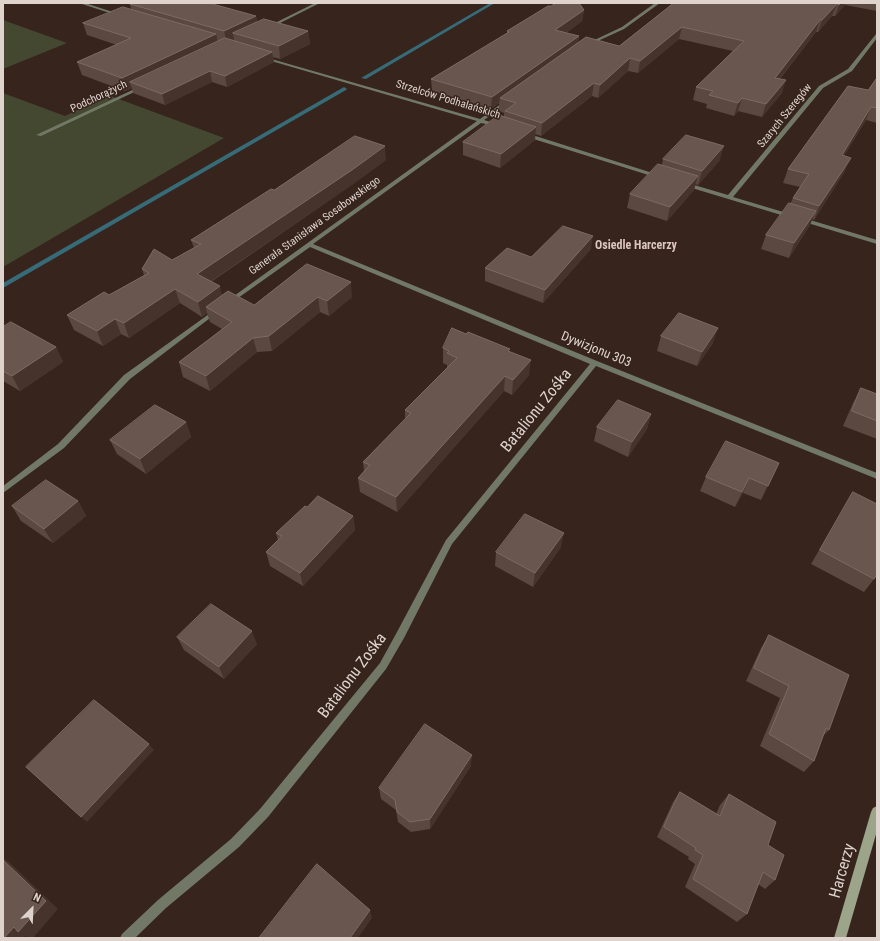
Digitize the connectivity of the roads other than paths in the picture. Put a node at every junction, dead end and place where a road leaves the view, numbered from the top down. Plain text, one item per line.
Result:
1 (81, 3) edge
2 (318, 3) edge
3 (658, 3) edge
4 (125, 16) edge
5 (263, 30) edge
6 (877, 35) edge
7 (584, 46) edge
8 (259, 56) edge
9 (151, 83) edge
10 (514, 97) edge
11 (482, 121) junction
12 (504, 128) edge
13 (519, 133) edge
14 (39, 135) dead end
15 (669, 180) edge
16 (677, 182) edge
17 (729, 198) junction
18 (877, 242) edge
19 (308, 244) junction
20 (595, 363) junction
21 (877, 476) edge
22 (3, 490) edge
23 (877, 812) edge
24 (126, 938) edge
25 (840, 938) edge

1 - 4 street
2 - 5 street
3 - 7 street
6 - 17 street, Szarych Szeregów
8 - 11 street, Strzelców Podhalańskich
9 - 14 street, Podchorążych
10 - 11 street, Generała Stanisława Sosabowskiego
11 - 12 street, Strzelców Podhalańskich
11 - 19 street, Generała Stanisława Sosabowskiego
13 - 15 street
16 - 17 street
17 - 18 street
19 - 20 street, Dywizjonu 303
19 - 22 street, Generała Stanisława Sosabowskiego
20 - 21 street, Dywizjonu 303
20 - 24 street, Batalionu Zośka
23 - 25 street, Harcerzy

